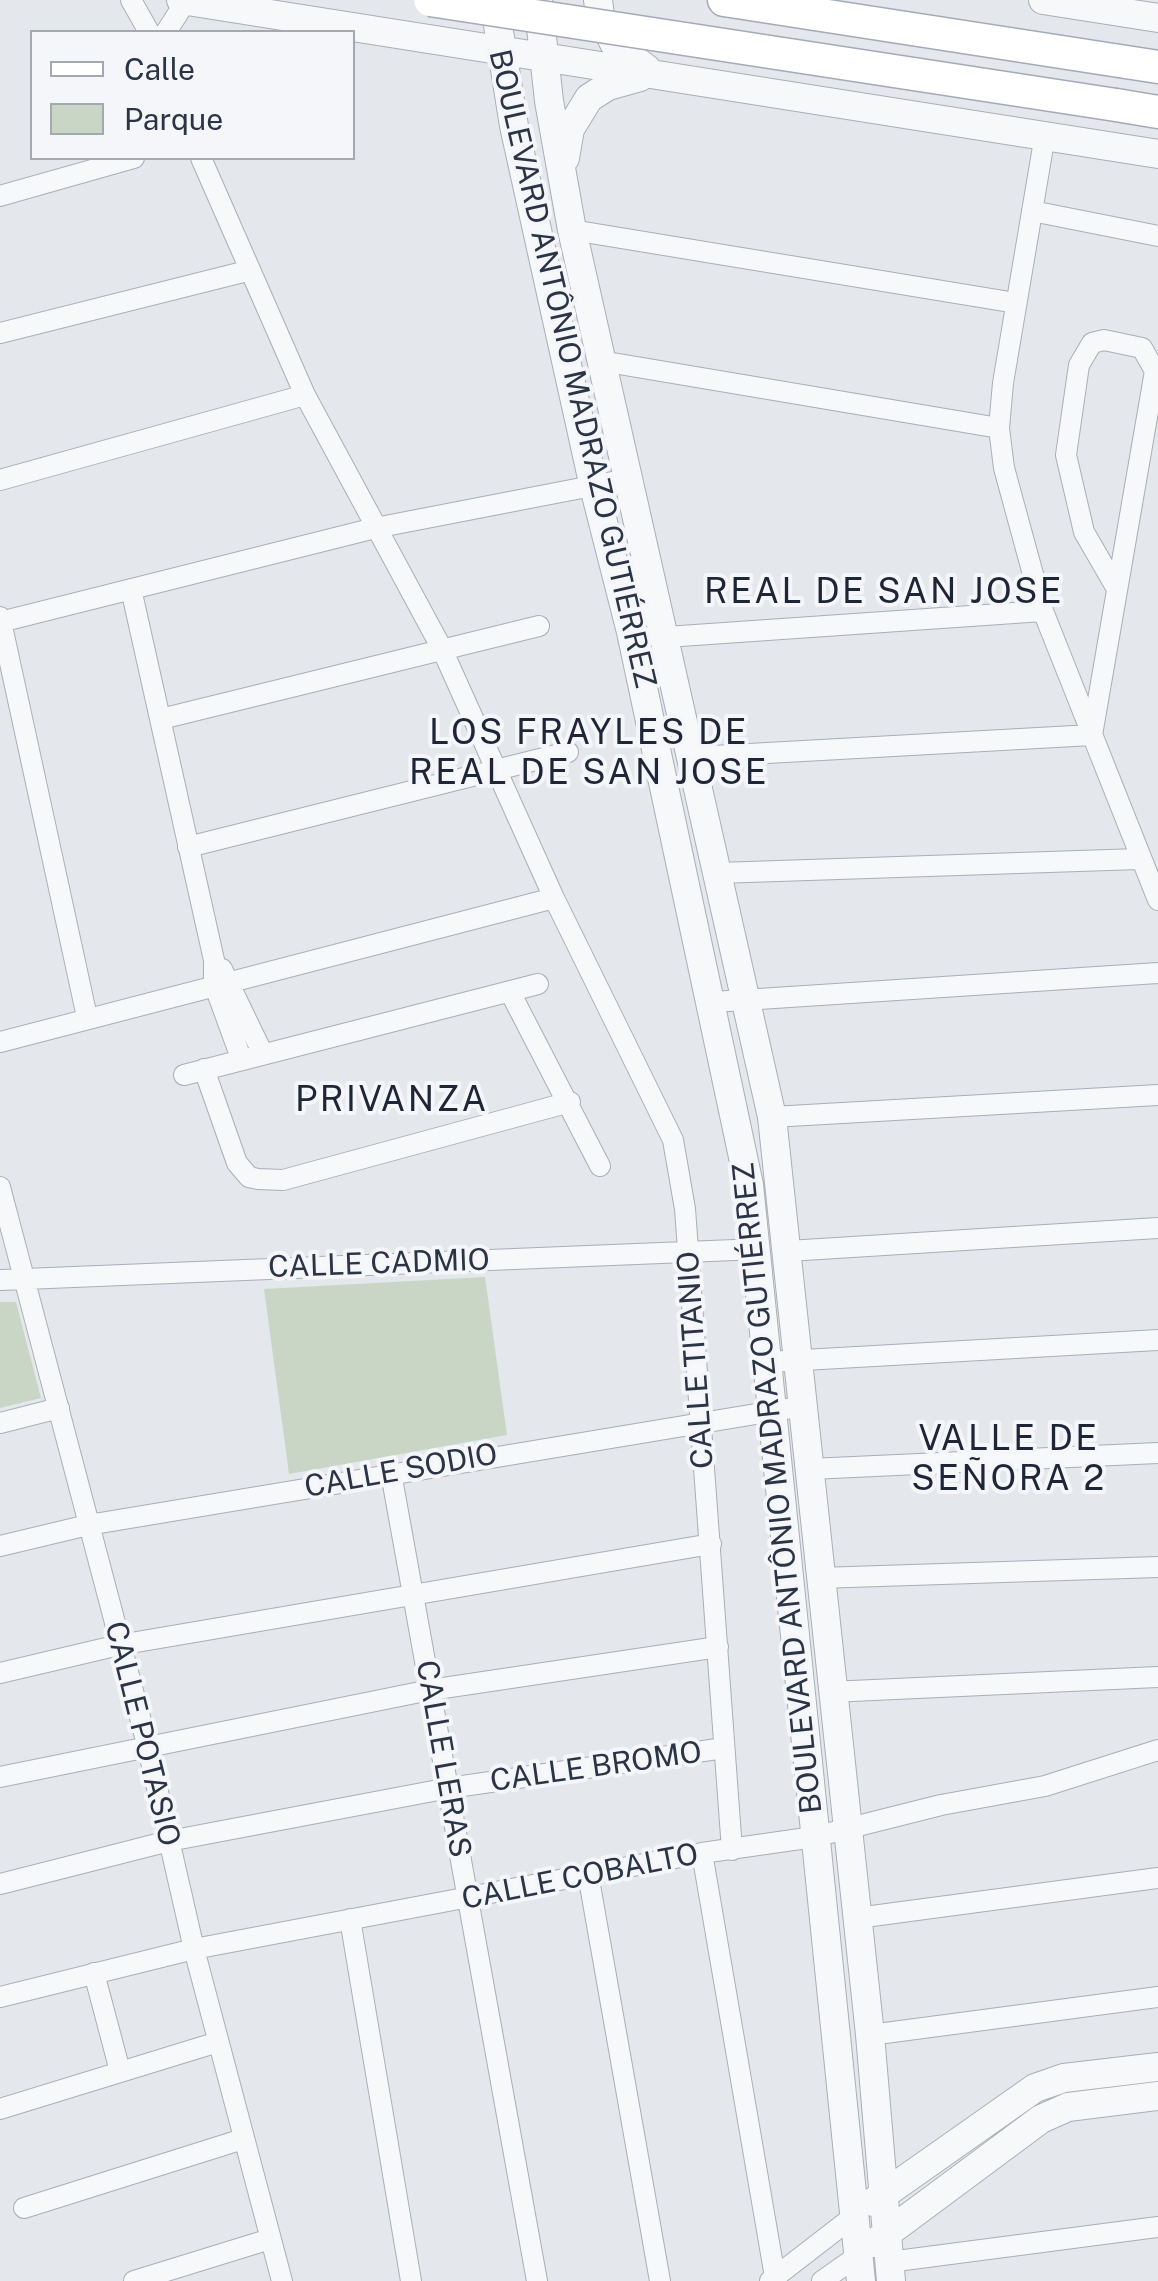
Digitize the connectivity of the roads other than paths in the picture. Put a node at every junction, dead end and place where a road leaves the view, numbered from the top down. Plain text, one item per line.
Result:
1 (132, 0) edge
2 (184, 0) edge
3 (430, 0) edge
4 (494, 0) edge
5 (538, 0) edge
6 (598, 0) edge
7 (724, 0) edge
8 (1043, 0) edge
9 (1076, 2) edge
10 (1158, 18) edge
11 (352, 27) junction
12 (148, 30) edge
13 (167, 30) edge
14 (499, 52) junction
15 (544, 56) junction
16 (1158, 68) edge
17 (657, 74) junction
18 (1158, 112) edge
19 (1045, 135) junction
20 (1158, 154) edge
21 (127, 160) edge
22 (202, 160) edge
23 (562, 178) junction
24 (0, 196) edge
25 (1032, 212) junction
26 (572, 230) junction
27 (1158, 236) edge
28 (247, 271) junction
29 (1016, 303) junction
30 (0, 334) edge
31 (601, 361) junction
32 (305, 395) junction
33 (1000, 428) junction
34 (628, 479) junction
35 (0, 480) edge
36 (594, 488) junction
37 (376, 528) junction
38 (131, 589) junction
39 (1117, 589) junction
40 (1044, 611) junction
41 (0, 620) edge
42 (539, 626) dead end
43 (666, 637) junction
44 (441, 647) junction
45 (161, 719) junction
46 (1092, 735) junction
47 (568, 752) dead end
48 (695, 757) junction
49 (495, 771) junction
50 (188, 847) junction
51 (1138, 859) junction
52 (718, 873) junction
53 (554, 898) junction
54 (1158, 900) edge
55 (1158, 973) edge
56 (222, 981) junction
57 (538, 984) dead end
58 (510, 992) junction
59 (746, 998) junction
60 (713, 1002) junction
61 (87, 1017) junction
62 (0, 1042) edge
63 (251, 1055) junction
64 (1158, 1095) edge
65 (570, 1102) junction
66 (772, 1116) junction
67 (600, 1166) dead end
68 (0, 1187) edge
69 (1158, 1228) edge
70 (759, 1249) junction
71 (788, 1250) junction
72 (688, 1253) junction
73 (24, 1278) junction
74 (0, 1280) edge
75 (1158, 1340) edge
76 (798, 1361) junction
77 (768, 1362) junction
78 (804, 1406) junction
79 (59, 1408) junction
80 (772, 1408) junction
81 (698, 1420) junction
82 (0, 1422) edge
83 (1158, 1453) edge
84 (810, 1469) junction
85 (390, 1472) junction
86 (88, 1525) junction
87 (711, 1544) junction
88 (0, 1546) edge
89 (1158, 1567) edge
90 (819, 1578) junction
91 (414, 1597) junction
92 (119, 1645) junction
93 (718, 1646) junction
94 (0, 1673) edge
95 (1158, 1677) edge
96 (430, 1690) junction
97 (830, 1692) junction
98 (147, 1744) junction
99 (724, 1748) junction
100 (1158, 1750) edge
101 (0, 1777) edge
102 (449, 1788) junction
103 (845, 1828) junction
104 (814, 1837) junction
105 (169, 1842) junction
106 (732, 1850) junction
107 (702, 1853) junction
108 (588, 1874) junction
109 (1158, 1878) edge
110 (0, 1884) edge
111 (468, 1898) junction
112 (857, 1918) junction
113 (350, 1919) junction
114 (194, 1949) junction
115 (94, 1973) junction
116 (1158, 1997) edge
117 (0, 1998) edge
118 (870, 2035) junction
119 (218, 2042) junction
120 (1158, 2067) edge
121 (120, 2071) junction
122 (1158, 2096) edge
123 (0, 2109) edge
124 (244, 2139) junction
125 (882, 2194) junction
126 (24, 2208) dead end
127 (854, 2216) junction
128 (1158, 2227) edge
129 (270, 2239) junction
130 (889, 2259) edge
131 (860, 2268) edge
132 (773, 2279) edge
133 (134, 2281) edge
134 (282, 2281) edge
135 (411, 2281) edge
136 (536, 2281) edge
137 (660, 2281) edge
138 (822, 2281) edge

1 - 12 street
2 - 11 street
2 - 13 street
3 - 11 street
3 - 18 main road, bridge
4 - 14 street, BOULEVARD ANTÔNIO MADRAZO GUTIÉRREZ
5 - 15 street, BOULEVARD ANTÔNIO MADRAZO GUTIÉRREZ
6 - 17 street
7 - 16 main road
8 - 9 street
9 - 10 street
11 - 14 street
14 - 15 street
14 - 36 street, BOULEVARD ANTÔNIO MADRAZO GUTIÉRREZ
15 - 17 street
15 - 23 street, BOULEVARD ANTÔNIO MADRAZO GUTIÉRREZ
17 - 19 street
17 - 23 street
19 - 20 street
19 - 25 street
21 - 24 street
22 - 28 street, CALLE TITANIO
23 - 26 street, BOULEVARD ANTÔNIO MADRAZO GUTIÉRREZ
25 - 27 street
25 - 29 street
26 - 29 street
26 - 31 street, BOULEVARD ANTÔNIO MADRAZO GUTIÉRREZ
28 - 30 street
28 - 32 street, CALLE TITANIO
29 - 33 street
31 - 33 street
31 - 34 street, BOULEVARD ANTÔNIO MADRAZO GUTIÉRREZ
32 - 35 street
32 - 37 street, CALLE TITANIO
33 - 40 street
34 - 36 street
34 - 43 street, BOULEVARD ANTÔNIO MADRAZO GUTIÉRREZ
36 - 37 street
36 - 60 street, BOULEVARD ANTÔNIO MADRAZO GUTIÉRREZ
37 - 38 street
37 - 44 street, CALLE TITANIO
38 - 41 street
38 - 45 street
39 - 39 street
39 - 46 street
40 - 43 street
40 - 46 street
41 - 61 street
42 - 44 street
43 - 48 street, BOULEVARD ANTÔNIO MADRAZO GUTIÉRREZ
44 - 45 street
44 - 49 street, CALLE TITANIO
45 - 50 street
46 - 48 street
46 - 51 street
47 - 49 street
48 - 52 street, BOULEVARD ANTÔNIO MADRAZO GUTIÉRREZ
49 - 50 street
49 - 53 street, CALLE TITANIO
50 - 56 street
51 - 52 street
51 - 54 street
52 - 59 street, BOULEVARD ANTÔNIO MADRAZO GUTIÉRREZ
53 - 56 street
53 - 72 street, CALLE TITANIO
55 - 59 street
56 - 61 street
56 - 63 street
57 - 58 street
58 - 63 street
58 - 65 street
59 - 60 street
59 - 66 street, BOULEVARD ANTÔNIO MADRAZO GUTIÉRREZ
60 - 70 street, BOULEVARD ANTÔNIO MADRAZO GUTIÉRREZ
61 - 62 street
63 - 65 street
64 - 66 street
65 - 67 street
66 - 71 street, BOULEVARD ANTÔNIO MADRAZO GUTIÉRREZ
68 - 73 street, CALLE POTASIO
69 - 71 street
70 - 72 street, CALLE CADMIO
70 - 77 street, BOULEVARD ANTÔNIO MADRAZO GUTIÉRREZ
71 - 76 street, BOULEVARD ANTÔNIO MADRAZO GUTIÉRREZ
72 - 73 street, CALLE CADMIO
72 - 81 street, CALLE TITANIO
73 - 74 street, CALLE CADMIO
73 - 79 street, CALLE POTASIO
75 - 76 street
76 - 77 street
76 - 78 street, BOULEVARD ANTÔNIO MADRAZO GUTIÉRREZ
77 - 80 street, BOULEVARD ANTÔNIO MADRAZO GUTIÉRREZ
78 - 80 street, CALLE SODIO
78 - 84 street, BOULEVARD ANTÔNIO MADRAZO GUTIÉRREZ
79 - 82 street
79 - 86 street, CALLE POTASIO
80 - 81 street, CALLE SODIO
80 - 104 street, BOULEVARD ANTÔNIO MADRAZO GUTIÉRREZ
81 - 85 street, CALLE SODIO
81 - 87 street, CALLE TITANIO
83 - 84 street
84 - 90 street, BOULEVARD ANTÔNIO MADRAZO GUTIÉRREZ
85 - 86 street, CALLE SODIO
85 - 91 street, CALLE LERAS
86 - 88 street, CALLE SODIO
86 - 92 street, CALLE POTASIO
87 - 91 street
87 - 93 street, CALLE TITANIO
89 - 90 street
90 - 97 street, BOULEVARD ANTÔNIO MADRAZO GUTIÉRREZ
91 - 92 street
91 - 96 street, CALLE LERAS
92 - 94 street
92 - 98 street, CALLE POTASIO
93 - 96 street
93 - 99 street, CALLE TITANIO
95 - 97 street
96 - 98 street
96 - 102 street, CALLE LERAS
97 - 103 street, BOULEVARD ANTÔNIO MADRAZO GUTIÉRREZ
98 - 101 street
98 - 105 street, CALLE POTASIO
99 - 102 street, CALLE BROMO
99 - 106 street, CALLE TITANIO
100 - 103 street, CALLE COBALTO
102 - 105 street, CALLE BROMO
102 - 111 street, CALLE LERAS
103 - 104 street, CALLE COBALTO
103 - 112 street, BOULEVARD ANTÔNIO MADRAZO GUTIÉRREZ
104 - 106 street, CALLE COBALTO
104 - 127 street, BOULEVARD ANTÔNIO MADRAZO GUTIÉRREZ
105 - 110 street, CALLE BROMO
105 - 114 street, CALLE POTASIO
106 - 107 street, CALLE COBALTO
107 - 108 street, CALLE COBALTO
107 - 132 street
108 - 111 street, CALLE COBALTO
108 - 137 street
109 - 112 street
111 - 113 street, CALLE COBALTO
111 - 136 street, CALLE LERAS
112 - 118 street, BOULEVARD ANTÔNIO MADRAZO GUTIÉRREZ
113 - 114 street, CALLE COBALTO
113 - 135 street
114 - 115 street, CALLE COBALTO
114 - 119 street, CALLE POTASIO
115 - 117 street, CALLE COBALTO
115 - 121 street
116 - 118 street
118 - 125 street, BOULEVARD ANTÔNIO MADRAZO GUTIÉRREZ
119 - 121 street
119 - 124 street, CALLE POTASIO
120 - 125 street
121 - 123 street
122 - 130 street
124 - 126 street
124 - 129 street, CALLE POTASIO
125 - 127 street
125 - 130 street, BOULEVARD ANTÔNIO MADRAZO GUTIÉRREZ
127 - 131 street, BOULEVARD ANTÔNIO MADRAZO GUTIÉRREZ
127 - 132 street
128 - 130 street
129 - 133 street
129 - 134 street, CALLE POTASIO
130 - 131 street
131 - 138 street

